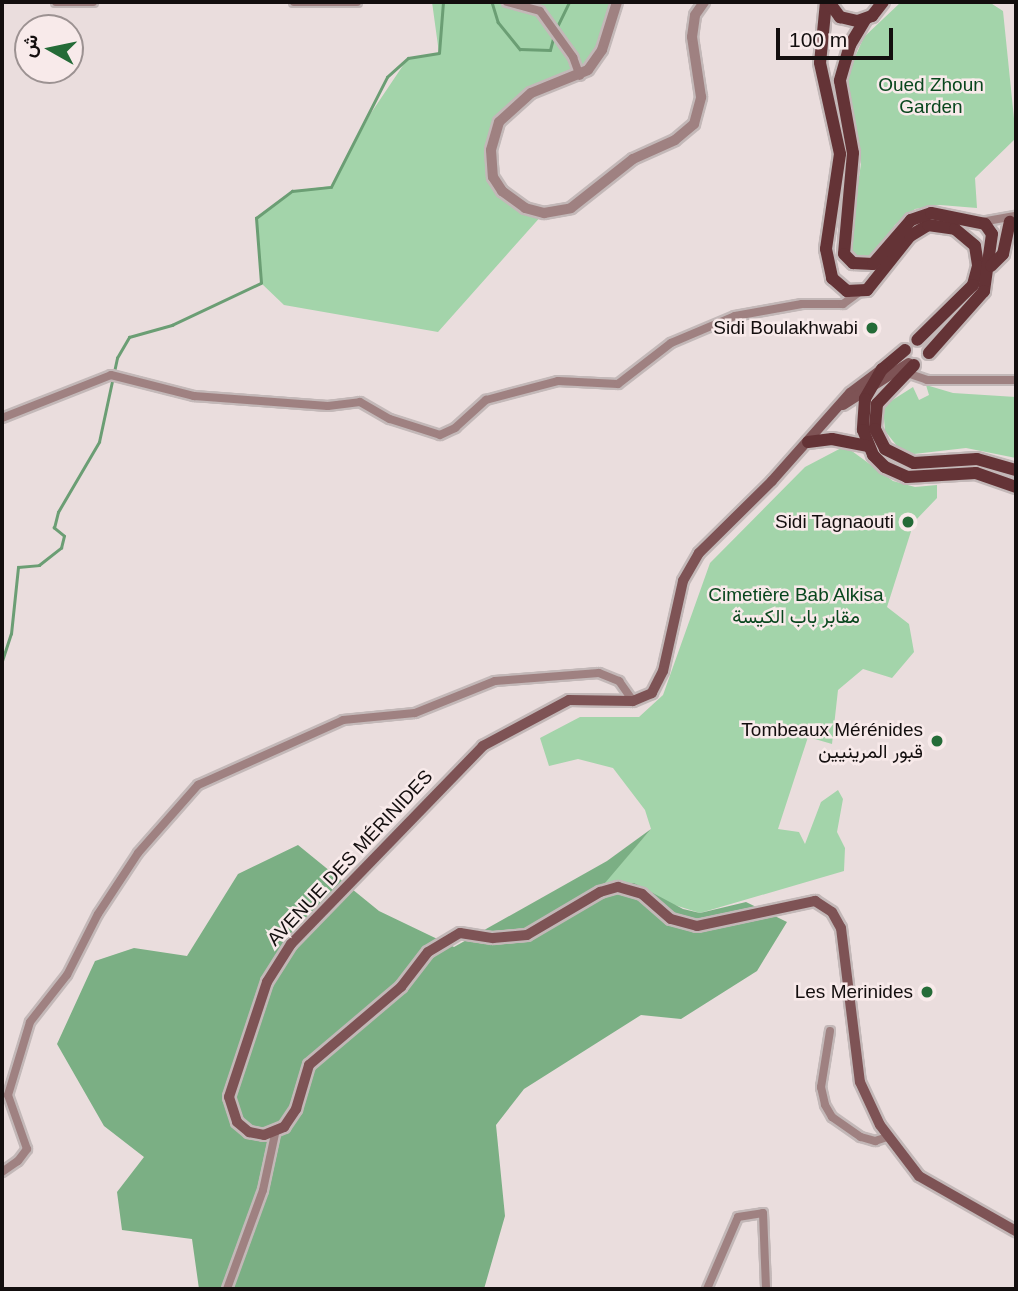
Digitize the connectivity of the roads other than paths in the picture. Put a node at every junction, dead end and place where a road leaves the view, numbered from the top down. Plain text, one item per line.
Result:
1 (56, 2) edge
2 (93, 2) edge
3 (294, 2) edge
4 (357, 2) edge
5 (506, 2) edge
6 (617, 2) edge
7 (704, 2) edge
8 (827, 2) edge
9 (883, 3) edge
10 (864, 20) junction
11 (580, 76) junction
12 (1014, 218) edge
13 (979, 223) junction
14 (991, 241) junction
15 (991, 266) junction
16 (858, 292) junction
17 (917, 340) junction
18 (905, 350) junction
19 (929, 353) junction
20 (910, 367) junction
21 (882, 369) junction
22 (1016, 380) edge
23 (867, 393) junction
24 (840, 406) junction
25 (2, 418) edge
26 (808, 442) junction
27 (868, 446) junction
28 (1016, 470) edge
29 (1016, 486) edge
30 (633, 701) junction
31 (830, 1031) dead end
32 (275, 1134) junction
33 (887, 1137) junction
34 (2, 1172) edge
35 (1016, 1231) edge
36 (227, 1289) edge
37 (707, 1289) edge
38 (766, 1289) edge

1 - 2 street
3 - 4 street
5 - 11 street
6 - 11 street
7 - 11 street
8 - 10 main road
8 - 16 main road
9 - 10 main road
10 - 13 main road
12 - 13 street
12 - 14 street
12 - 15 main road
13 - 14 main road
14 - 15 main road
15 - 19 main road
16 - 17 main road
16 - 25 street
17 - 18 main road
17 - 19 main road
18 - 20 main road
18 - 21 main road
19 - 20 main road
20 - 22 street
20 - 23 main road
20 - 28 main road
21 - 23 main road
21 - 24 main road
23 - 24 main road
23 - 27 main road
24 - 26 main road
26 - 27 main road
26 - 30 main road
27 - 29 main road
30 - 32 main road, AVENUE DES MÉRINIDES
30 - 34 street
31 - 33 street
32 - 33 main road
32 - 36 street
33 - 35 main road
37 - 38 street

